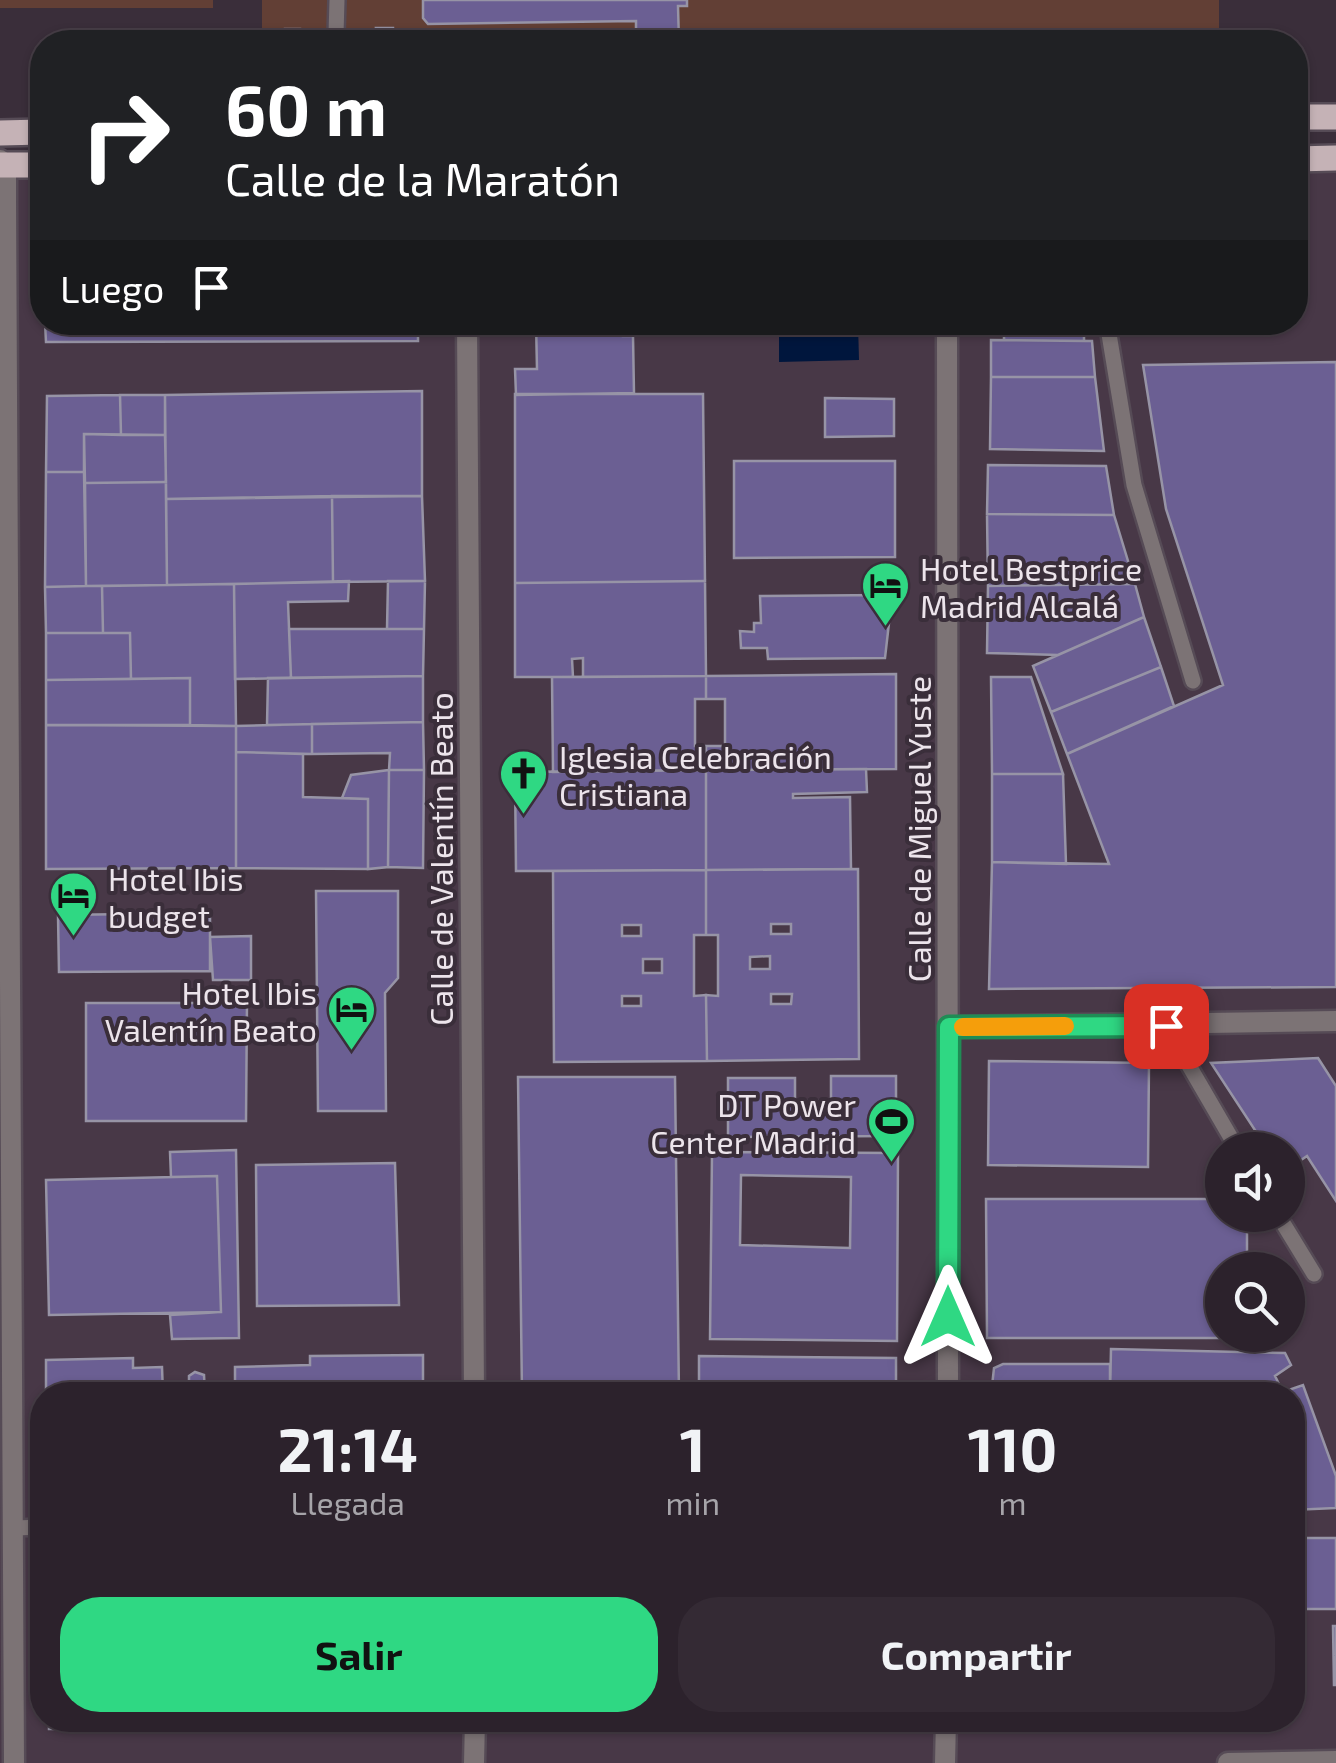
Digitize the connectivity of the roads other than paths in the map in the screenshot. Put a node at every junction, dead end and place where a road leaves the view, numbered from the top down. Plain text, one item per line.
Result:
1 (337, 0) edge
2 (336, 30) edge
3 (1308, 117) edge
4 (1336, 117) edge
5 (30, 132) edge
6 (0, 133) edge
7 (1336, 158) edge
8 (1308, 159) edge
9 (2, 163) edge
10 (30, 164) edge
11 (466, 335) edge
12 (946, 335) edge
13 (1109, 335) edge
14 (4, 582) edge
15 (1194, 681) dead end
16 (1336, 1021) edge
17 (1166, 1026) junction
18 (949, 1027) junction
19 (1228, 1132) edge
20 (1288, 1232) edge
21 (1314, 1274) dead end
22 (474, 1382) edge
23 (948, 1382) edge
24 (30, 1527) edge
25 (15, 1528) junction
26 (475, 1732) edge
27 (946, 1732) edge
28 (1336, 1761) edge
29 (14, 1763) edge
30 (474, 1763) edge
31 (945, 1763) edge
32 (1228, 1763) edge

1 - 2 lane
3 - 4 main road
5 - 6 main road
7 - 8 main road
9 - 10 main road
9 - 14 street
11 - 22 street, Calle de Valentín Beato
12 - 18 street, Calle de Miguel Yuste
13 - 15 lane
14 - 25 street
16 - 17 street
17 - 18 street
17 - 19 lane
18 - 23 street, Calle de Miguel Yuste
20 - 21 lane
24 - 25 lane
25 - 29 street
26 - 30 street
27 - 31 street
28 - 32 street

